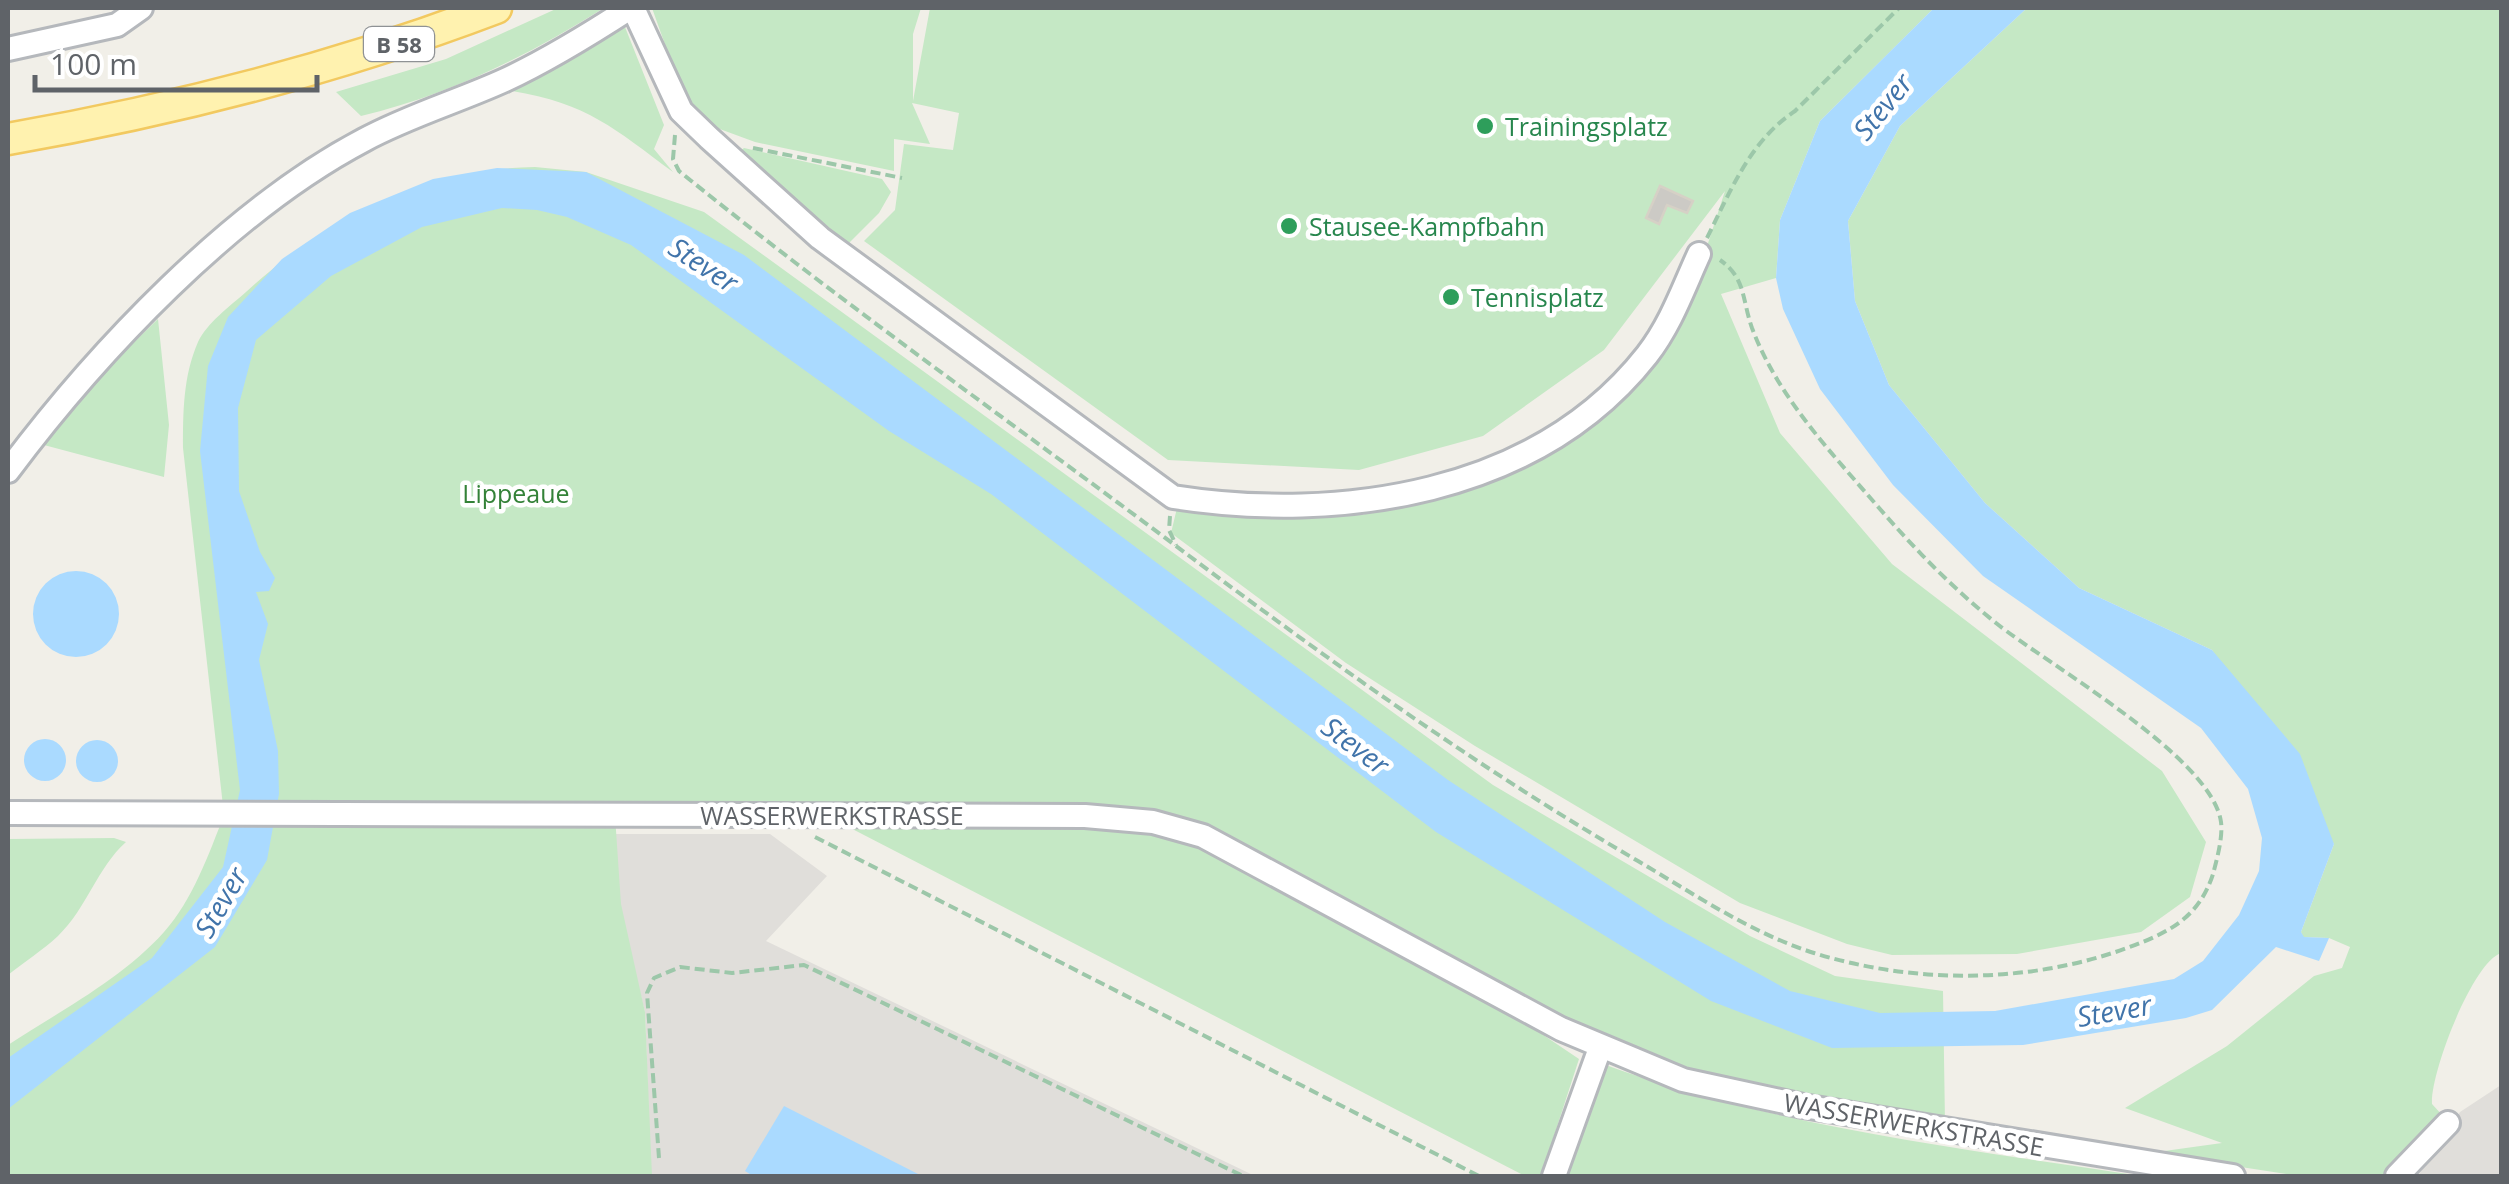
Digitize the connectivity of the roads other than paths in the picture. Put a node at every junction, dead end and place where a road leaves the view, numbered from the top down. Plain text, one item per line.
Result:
1 (141, 8) edge
2 (496, 8) edge
3 (632, 8) edge
4 (8, 49) edge
5 (100, 122) junction
6 (8, 138) edge
7 (8, 157) edge
8 (1699, 254) road end
9 (8, 471) edge
10 (8, 813) edge
11 (1600, 1048) junction
12 (2448, 1123) dead end
13 (2227, 1175) edge
14 (1554, 1176) edge
15 (2396, 1176) edge

1 - 4 street
2 - 5 main road, B 58
3 - 8 street
3 - 9 street
5 - 6 main road, B 58
5 - 7 main road, B 58
10 - 11 street, WASSERWERKSTRASSE
11 - 13 street, WASSERWERKSTRASSE
11 - 14 street
12 - 15 street

